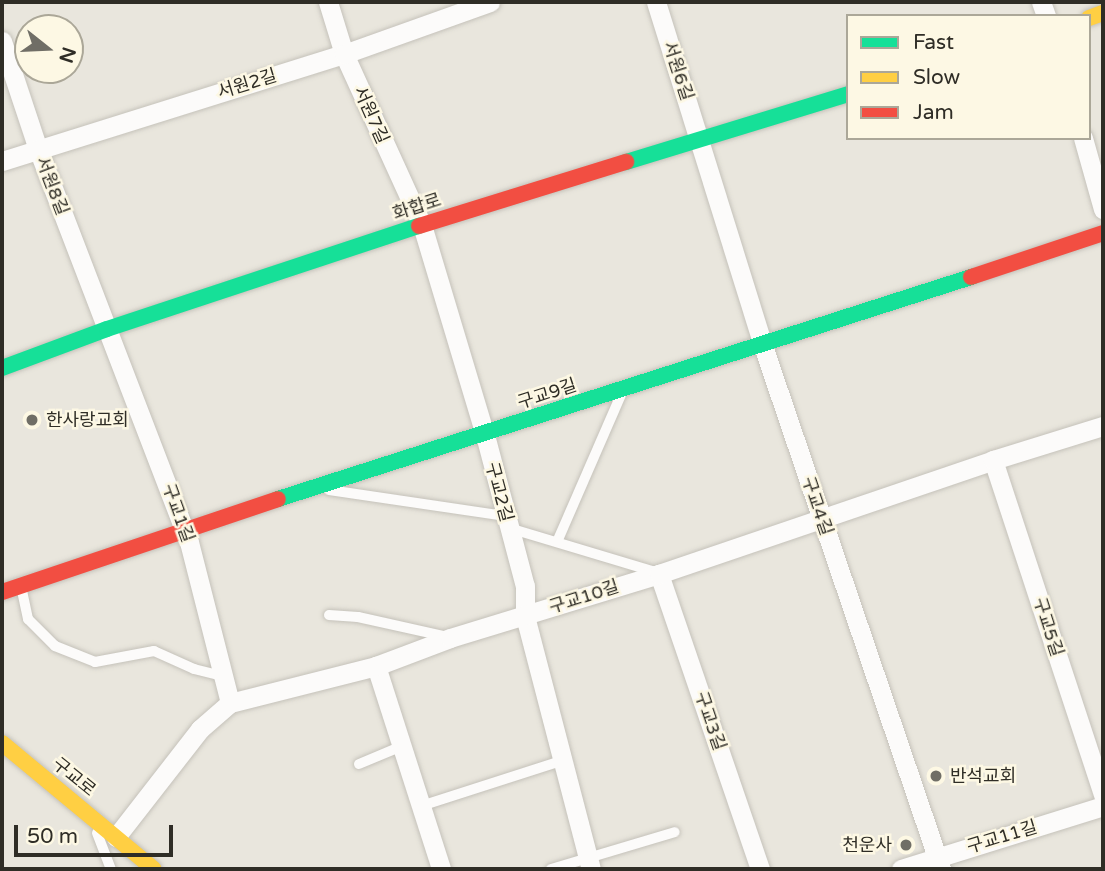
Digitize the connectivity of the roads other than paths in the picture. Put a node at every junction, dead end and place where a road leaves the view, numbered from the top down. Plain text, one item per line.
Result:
1 (328, 2) edge
2 (490, 2) edge
3 (656, 2) edge
4 (2, 41) edge
5 (344, 54) junction
6 (846, 95) edge
7 (1084, 140) edge
8 (701, 141) junction
9 (38, 149) junction
10 (2, 161) edge
11 (1103, 209) edge
12 (422, 225) junction
13 (1103, 233) edge
14 (107, 329) junction
15 (763, 346) junction
16 (2, 368) edge
17 (624, 389) junction
18 (1103, 426) edge
19 (485, 435) junction
20 (993, 460) junction
21 (311, 488) junction
22 (821, 519) junction
23 (507, 522) junction
24 (185, 530) junction
25 (557, 542) junction
26 (659, 573) junction
27 (21, 585) junction
28 (2, 592) edge
29 (329, 615) dead end
30 (525, 616) junction
31 (450, 638) junction
32 (376, 666) junction
33 (223, 677) junction
34 (230, 703) junction
35 (3, 745) edge
36 (403, 746) junction
37 (561, 761) junction
38 (359, 764) dead end
39 (1103, 795) edge
40 (421, 806) junction
41 (1103, 806) edge
42 (91, 816) junction
43 (676, 832) dead end
44 (117, 837) junction
45 (939, 863) edge
46 (589, 864) edge
47 (111, 869) edge
48 (154, 869) edge
49 (441, 869) edge
50 (551, 869) edge
51 (760, 869) edge
52 (901, 869) edge

1 - 5 street, 서원7길
2 - 5 street, 서원2길
3 - 8 street, 서원6길
4 - 9 street, 서원8길
5 - 9 street, 서원2길
5 - 12 street, 서원7길
6 - 8 street, 화합로
7 - 11 street
8 - 12 street, 화합로
8 - 15 street, 구교4길
9 - 10 street, 서원2길
9 - 14 street, 서원8길
12 - 14 street, 화합로
12 - 19 street, 구교2길
13 - 15 street, 구교9길
14 - 16 street, 화합로
14 - 24 street, 구교1길
15 - 17 street, 구교9길
15 - 22 street, 구교4길
17 - 19 street, 구교9길
17 - 25 lane
18 - 20 street, 구교10길
19 - 21 street, 구교9길
19 - 23 street, 구교2길
20 - 22 street, 구교10길
20 - 39 street, 구교5길
21 - 23 lane
21 - 24 street, 구교9길
22 - 26 street, 구교10길
22 - 45 street, 구교4길
23 - 25 lane
23 - 30 street, 구교2길
24 - 27 street, 구교9길
24 - 33 street, 구교1길
25 - 26 lane
26 - 30 street, 구교10길
26 - 51 street, 구교3길
27 - 28 street, 구교9길
27 - 33 lane
29 - 31 lane
30 - 31 street, 구교10길
30 - 37 street, 구교2길
31 - 32 street, 구교10길
32 - 34 street, 구교10길
32 - 36 street
33 - 34 street, 구교1길
34 - 44 street, 구교10길
35 - 42 street, 구교로
36 - 38 lane
36 - 40 street
37 - 40 lane
37 - 46 street, 구교2길
40 - 49 street
41 - 45 street, 구교11길
42 - 44 street, 구교로
42 - 47 lane
43 - 46 lane
44 - 48 street, 구교로
45 - 52 street, 구교11길
46 - 50 lane

